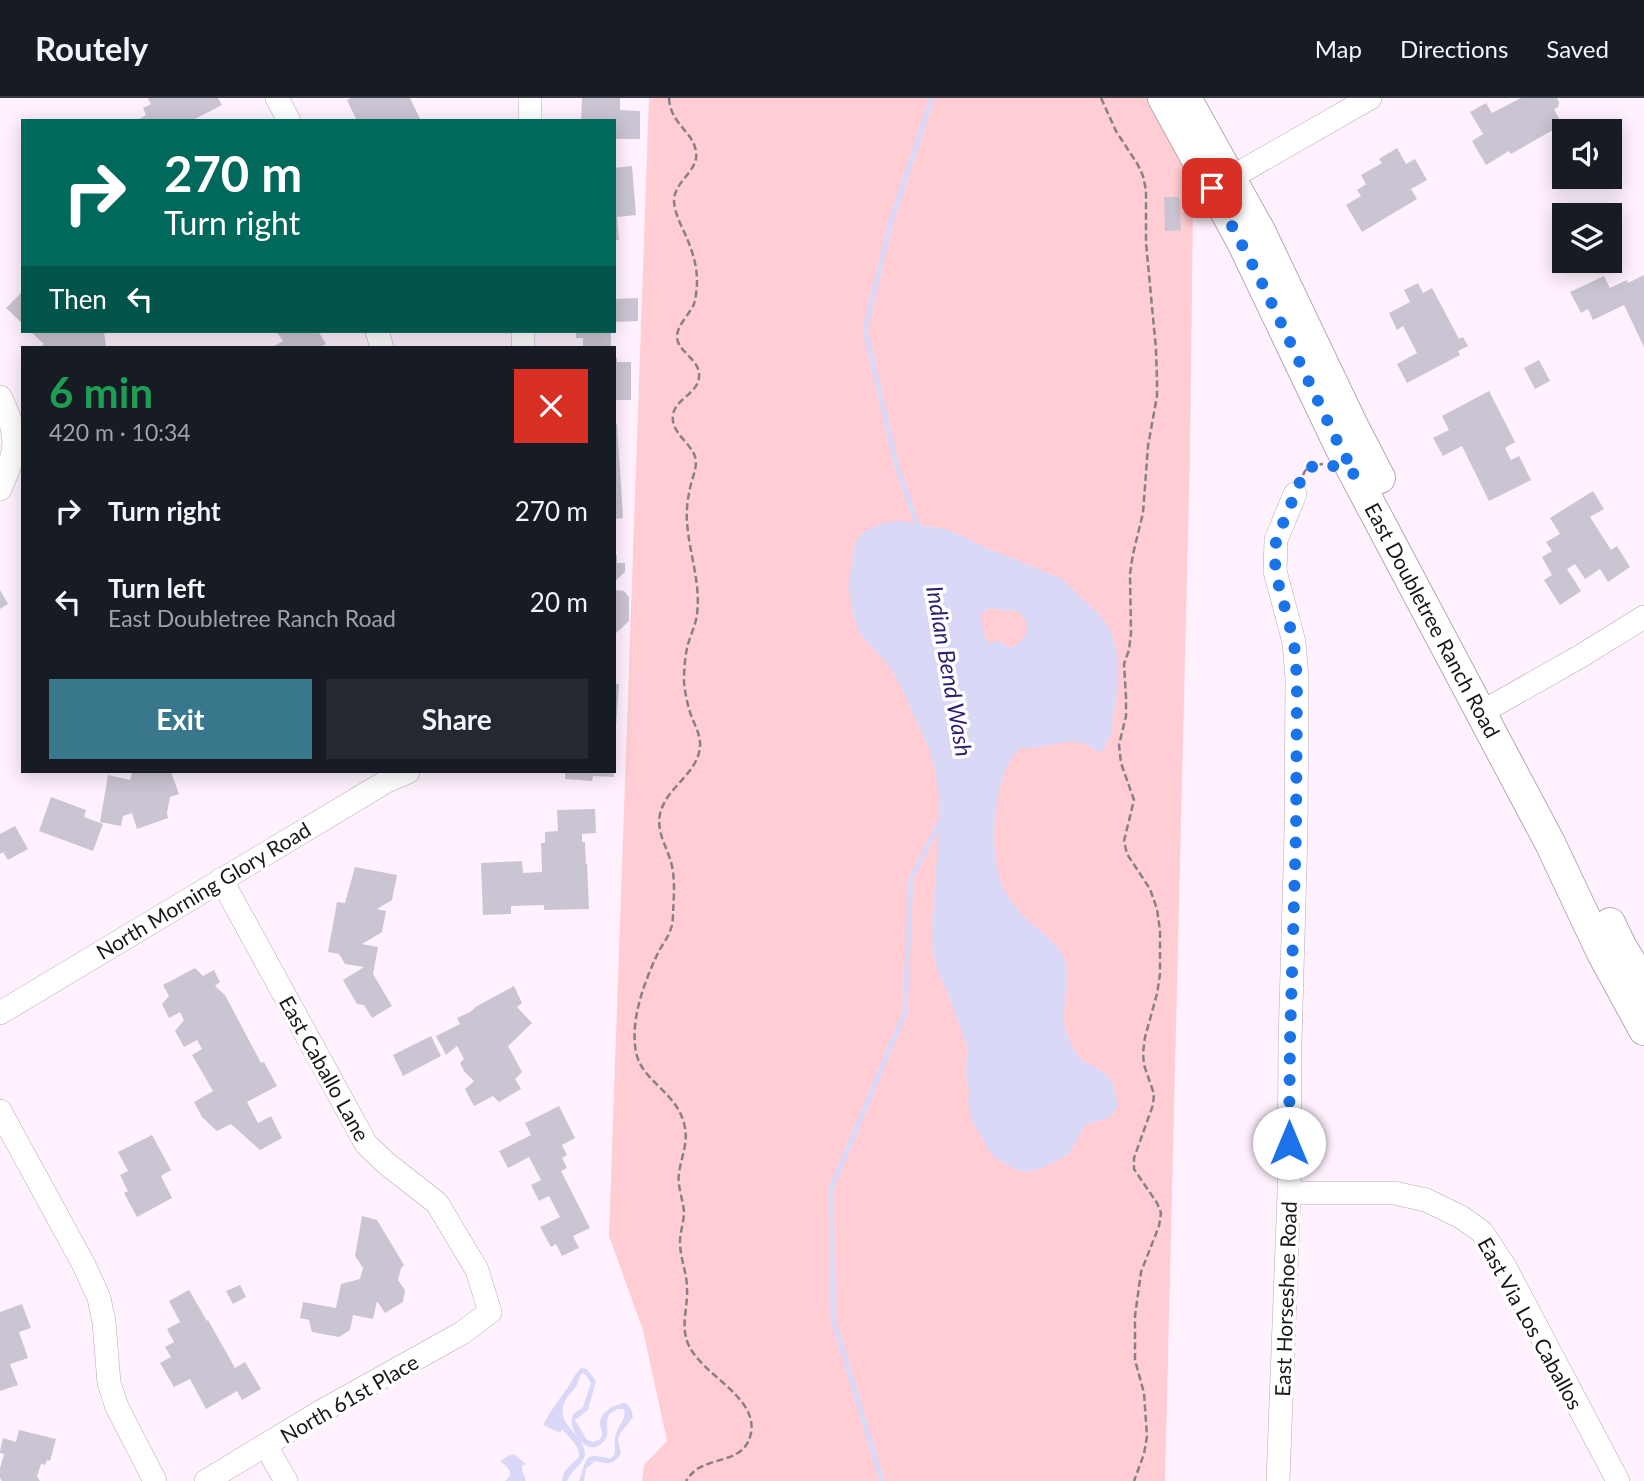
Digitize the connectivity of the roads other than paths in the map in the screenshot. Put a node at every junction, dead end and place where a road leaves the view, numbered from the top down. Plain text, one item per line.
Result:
1 (278, 98) edge
2 (530, 98) edge
3 (1163, 98) edge
4 (1186, 98) edge
5 (1370, 98) edge
6 (288, 119) edge
7 (530, 119) edge
8 (1222, 183) junction
9 (0, 397) edge
10 (1349, 442) junction
11 (0, 489) edge
12 (1296, 495) road end
13 (1644, 617) edge
14 (1490, 707) junction
15 (406, 773) edge
16 (1559, 839) junction
17 (221, 879) junction
18 (1644, 984) edge
19 (0, 1013) edge
20 (1644, 1030) edge
21 (0, 1111) edge
22 (1289, 1193) junction
23 (490, 1312) joint
24 (266, 1446) junction
25 (155, 1481) edge
26 (206, 1481) edge
27 (286, 1481) edge
28 (1278, 1481) edge
29 (1618, 1481) edge

1 - 6 street
2 - 7 street
3 - 8 main road, East Doubletree Ranch Road
4 - 8 main road, East Doubletree Ranch Road
5 - 8 street
8 - 10 main road, East Doubletree Ranch Road
9 - 11 street
10 - 14 main road, East Doubletree Ranch Road
10 - 14 main road, East Doubletree Ranch Road
12 - 22 street, East Horseshoe Road
13 - 14 street
14 - 16 main road, East Doubletree Ranch Road
15 - 17 street, North Morning Glory Road
16 - 18 main road, East Doubletree Ranch Road
16 - 20 main road, East Doubletree Ranch Road
17 - 19 street, North Morning Glory Road
17 - 23 street, East Caballo Lane
21 - 25 street
22 - 28 street, East Horseshoe Road
22 - 29 street, East Via Los Caballos
23 - 24 street, North 61st Place
24 - 26 street, North 61st Place
24 - 27 street

